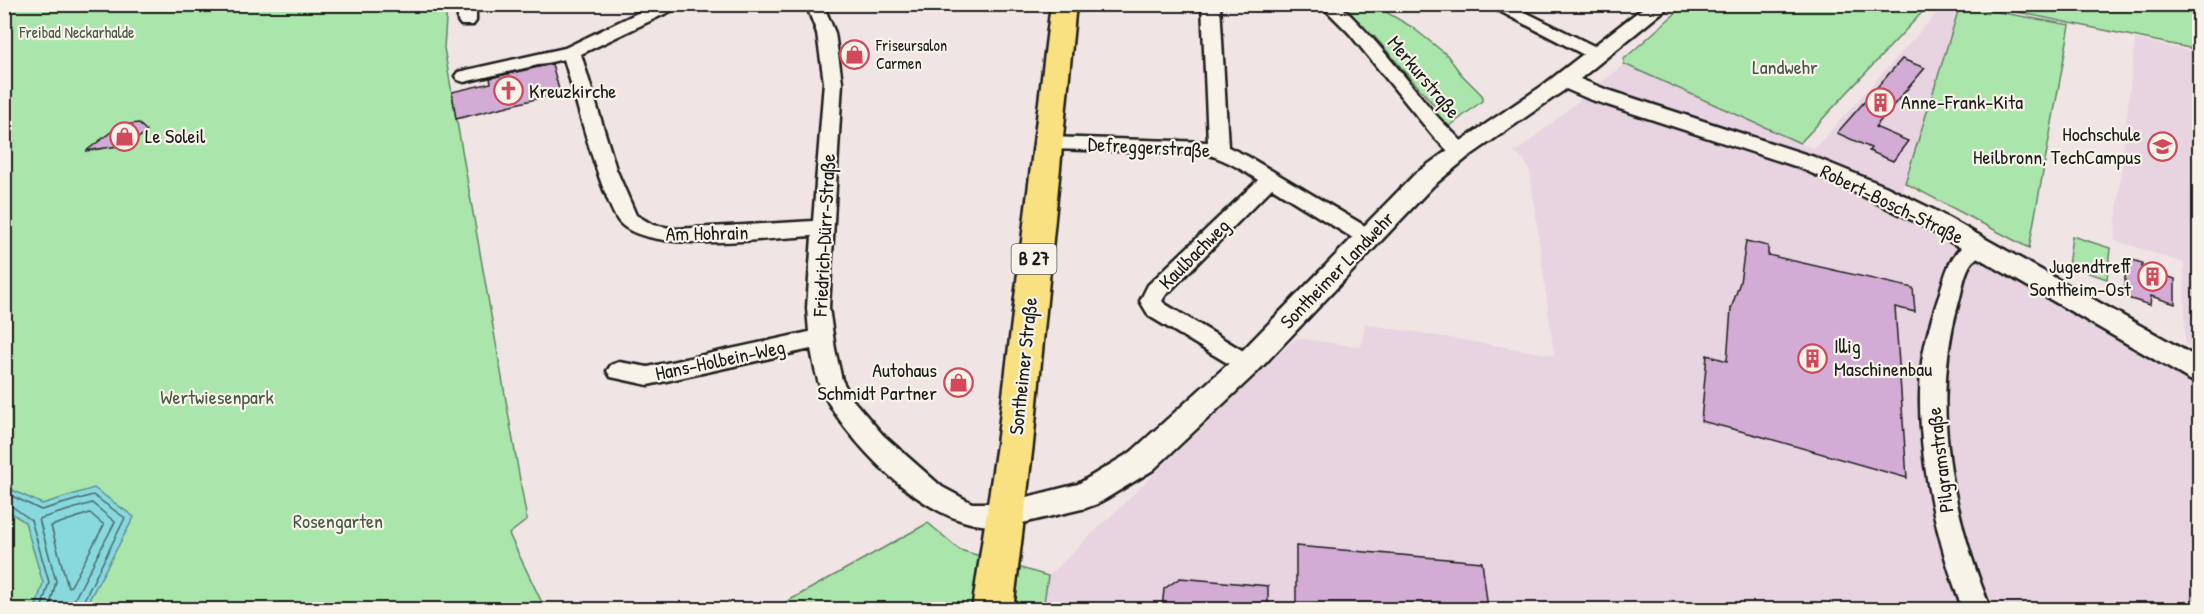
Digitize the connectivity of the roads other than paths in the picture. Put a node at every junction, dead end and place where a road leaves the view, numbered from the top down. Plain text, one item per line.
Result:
1 (671, 4) edge
2 (814, 4) edge
3 (1064, 4) edge
4 (1211, 4) edge
5 (1328, 4) edge
6 (1494, 4) edge
7 (1662, 4) edge
8 (571, 52) junction
9 (1598, 56) junction
10 (464, 76) dead end
11 (1564, 81) junction
12 (1048, 143) junction
13 (1218, 150) junction
14 (1460, 152) junction
15 (1270, 179) junction
16 (822, 228) junction
17 (1369, 238) junction
18 (1978, 246) junction
19 (821, 338) junction
20 (1247, 364) junction
21 (619, 371) dead end
22 (2199, 372) edge
23 (1006, 514) junction
24 (992, 609) edge
25 (1977, 609) edge

1 - 8 street
2 - 16 street, Friedrich-Dürr-Straße
3 - 12 main road, Sontheimer Straße / B 27
4 - 13 street
5 - 14 street, Merkurstraße
6 - 9 street
7 - 9 street, Sontheimer Landwehr
8 - 10 street
8 - 16 street, Am Hohrain
9 - 11 street, Sontheimer Landwehr
11 - 14 street, Sontheimer Landwehr
11 - 18 street, Robert-Bosch-Straße
12 - 13 street, Defreggerstraße
12 - 23 main road, Sontheimer Straße / B 27
13 - 15 street, Defreggerstraße
14 - 17 street, Sontheimer Landwehr
15 - 17 street, Defreggerstraße
15 - 20 street, Kaulbachweg
16 - 19 street, Friedrich-Dürr-Straße
17 - 20 street, Sontheimer Landwehr
18 - 22 street, Robert-Bosch-Straße
18 - 25 street, Pilgramstraße
19 - 21 street, Hans-Holbein-Weg
19 - 23 street, Friedrich-Dürr-Straße
20 - 23 street, Sontheimer Landwehr
23 - 24 main road, B 27

